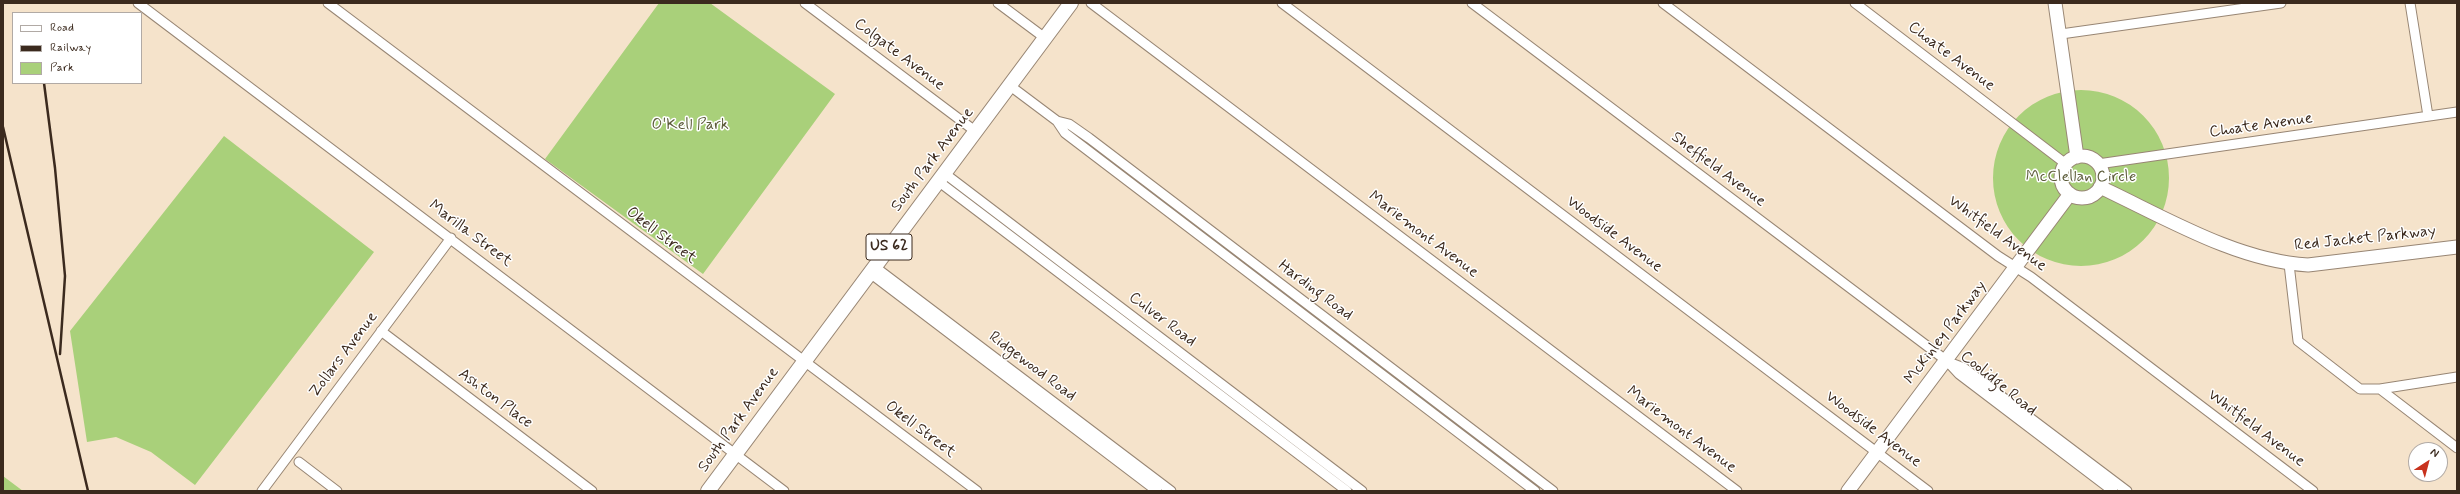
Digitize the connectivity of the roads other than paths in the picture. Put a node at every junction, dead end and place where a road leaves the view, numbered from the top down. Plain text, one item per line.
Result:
1 (138, 3) edge
2 (328, 3) edge
3 (805, 3) edge
4 (998, 3) edge
5 (1071, 3) edge
6 (1091, 3) edge
7 (1282, 3) edge
8 (1472, 3) edge
9 (1663, 3) edge
10 (1855, 3) edge
11 (2056, 3) edge
12 (2282, 3) edge
13 (2410, 3) edge
14 (2061, 34) junction
15 (1044, 38) junction
16 (1009, 85) junction
17 (2457, 112) edge
18 (2428, 116) junction
19 (1057, 121) junction
20 (975, 131) junction
21 (2071, 160) junction
22 (2098, 164) junction
23 (941, 177) junction
24 (2100, 187) junction
25 (2070, 194) junction
26 (1184, 210) junction
27 (1177, 219) junction
28 (451, 238) junction
29 (2457, 247) edge
30 (2289, 264) junction
31 (2015, 267) junction
32 (872, 270) junction
33 (1263, 270) junction
34 (1256, 280) junction
35 (1338, 328) junction
36 (381, 331) junction
37 (1331, 337) junction
38 (803, 361) junction
39 (1946, 361) junction
40 (2457, 377) edge
41 (1416, 387) junction
42 (2380, 390) junction
43 (1409, 396) junction
44 (1087, 432) junction
45 (1495, 447) junction
46 (2457, 448) edge
47 (2066, 450) junction
48 (1878, 452) junction
49 (735, 454) junction
50 (1489, 456) junction
51 (299, 462) dead end
52 (262, 491) edge
53 (337, 491) edge
54 (592, 491) edge
55 (708, 491) edge
56 (784, 491) edge
57 (976, 491) edge
58 (1157, 491) edge
59 (1171, 491) edge
60 (1347, 491) edge
61 (1362, 491) edge
62 (1535, 491) edge
63 (1553, 491) edge
64 (1737, 491) edge
65 (1848, 491) edge
66 (1928, 491) edge
67 (2112, 491) edge
68 (2126, 491) edge
69 (2313, 491) edge

1 - 28 street, Marilla Street
2 - 38 street, Okell Street
3 - 20 street, Colgate Avenue
4 - 15 street
5 - 15 main road, South Park Avenue / US 62
6 - 64 street, Mariemont Avenue
7 - 48 street, Woodside Avenue
8 - 39 street, Sheffield Avenue
9 - 31 street, Whitfield Avenue
10 - 21 street, Choate Avenue
11 - 14 street
12 - 14 street
13 - 18 street
14 - 21 street
15 - 16 main road, South Park Avenue / US 62
16 - 19 street, Harding Road
16 - 20 main road, South Park Avenue / US 62
17 - 18 street, Choate Avenue
18 - 22 street, Choate Avenue
19 - 26 street, Harding Road
19 - 27 street, Harding Road
20 - 23 main road, South Park Avenue / US 62
21 - 22 street
21 - 25 street
22 - 24 street
23 - 32 main road, South Park Avenue / US 62
23 - 60 street, Culver Road
23 - 61 street, Culver Road
24 - 25 street
24 - 30 street, Red Jacket Parkway
25 - 31 street, McKinley Parkway
26 - 27 street
26 - 33 street, Harding Road
27 - 34 street, Harding Road
28 - 36 street, Zollars Avenue
28 - 49 street, Marilla Street
29 - 30 street, Red Jacket Parkway
30 - 42 street
31 - 39 street, McKinley Parkway
31 - 69 street, Whitfield Avenue
32 - 38 main road, South Park Avenue / US 62
32 - 44 street, Ridgewood Road
33 - 34 street
33 - 35 street, Harding Road
34 - 37 street, Harding Road
35 - 37 street
35 - 41 street, Harding Road
36 - 52 street, Zollars Avenue
36 - 54 street, Ashton Place
37 - 43 street, Harding Road
38 - 49 main road, South Park Avenue / US 62
38 - 57 street, Okell Street
39 - 47 street, Coolidge Road
39 - 48 street, McKinley Parkway
40 - 42 street
41 - 43 street
41 - 45 street, Harding Road
42 - 46 street
43 - 50 street, Harding Road
44 - 58 street, Ridgewood Road
44 - 59 street, Ridgewood Road
45 - 50 street
45 - 63 street, Harding Road
47 - 67 street, Coolidge Road
47 - 68 street, Coolidge Road
48 - 65 street, McKinley Parkway
48 - 66 street, Woodside Avenue
49 - 55 main road, South Park Avenue / US 62
49 - 56 street, Marilla Street
50 - 62 street, Harding Road
51 - 53 street

